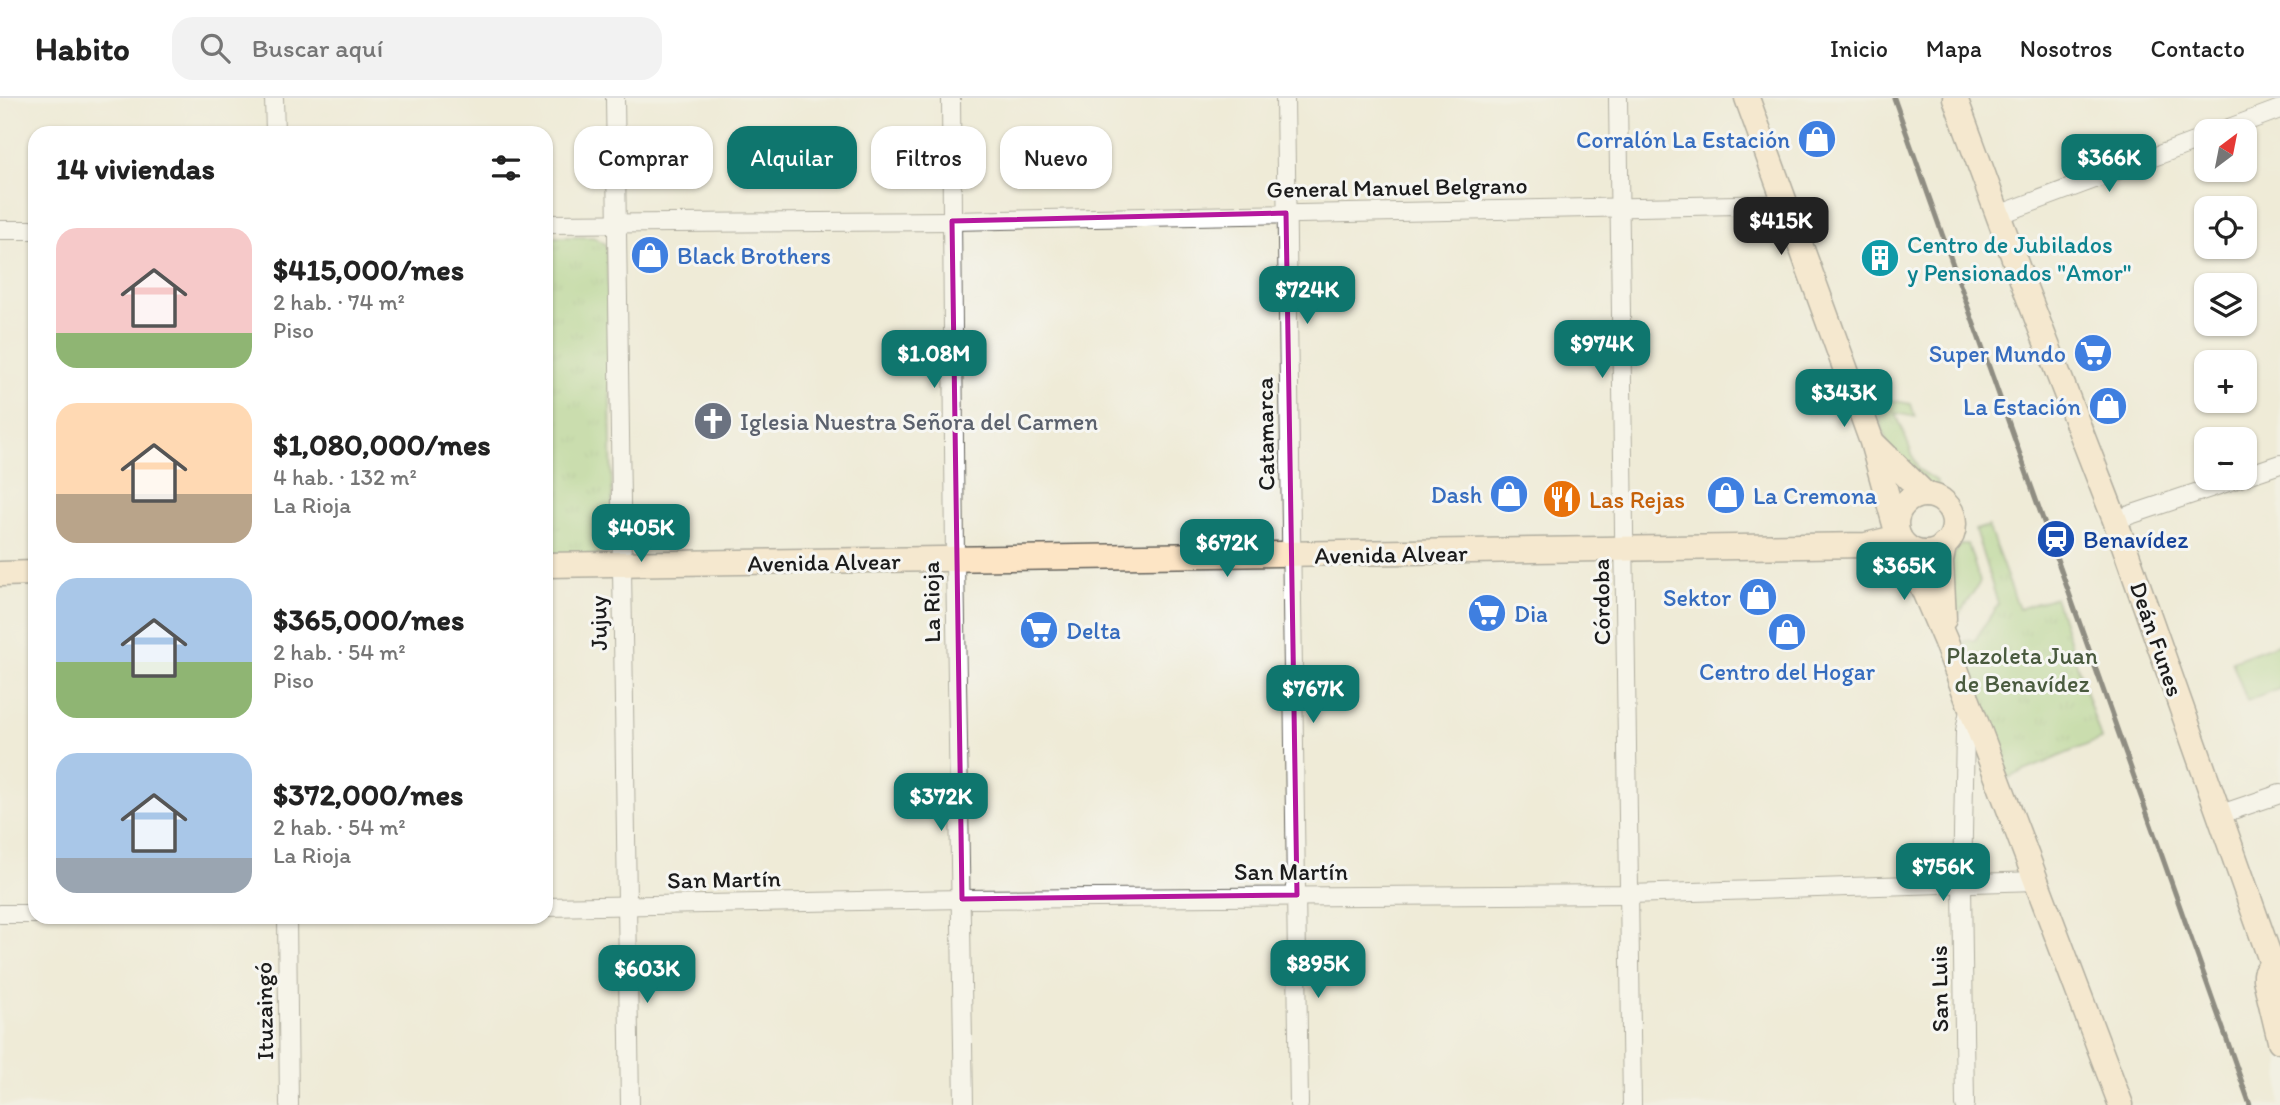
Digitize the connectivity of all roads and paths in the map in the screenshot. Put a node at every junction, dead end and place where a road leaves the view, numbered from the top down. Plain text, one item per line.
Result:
1 (274, 98) edge
2 (615, 98) edge
3 (951, 98) edge
4 (1285, 98) edge
5 (1618, 98) edge
6 (1746, 98) edge
7 (1955, 98) edge
8 (2280, 109) edge
9 (2253, 119) edge
10 (275, 126) edge
11 (2194, 141) edge
12 (1787, 204) junction
13 (1618, 208) junction
14 (1286, 213) junction
15 (1998, 215) junction
16 (952, 220) junction
17 (617, 223) junction
18 (553, 224) edge
19 (0, 230) edge
20 (28, 230) edge
21 (1872, 442) junction
22 (2280, 464) edge
23 (2257, 472) edge
24 (2204, 490) edge
25 (1926, 495) junction
26 (2115, 520) junction
27 (1899, 536) junction
28 (1944, 545) junction
29 (1625, 550) junction
30 (1291, 555) junction
31 (955, 560) junction
32 (621, 564) junction
33 (553, 565) edge
34 (28, 573) edge
35 (0, 574) edge
36 (1945, 640) junction
37 (1970, 705) junction
38 (2280, 794) edge
39 (2218, 815) junction
40 (2036, 881) junction
41 (1962, 884) junction
42 (1629, 894) junction
43 (1297, 895) junction
44 (962, 899) junction
45 (626, 906) junction
46 (553, 907) edge
47 (0, 914) edge
48 (28, 914) edge
49 (287, 924) edge
50 (2276, 975) edge
51 (2280, 1041) edge
52 (289, 1105) edge
53 (630, 1105) edge
54 (964, 1105) edge
55 (1299, 1105) edge
56 (1632, 1105) edge
57 (1965, 1105) edge
58 (2121, 1105) edge

1 - 10 street
2 - 17 street, Jujuy
3 - 16 street, La Rioja
4 - 14 street, Catamarca
5 - 13 street, Córdoba
6 - 12 street
7 - 15 street, Deán Funes
8 - 9 street
11 - 15 street
12 - 13 street, General Manuel Belgrano
12 - 21 street
13 - 14 street, General Manuel Belgrano
13 - 29 street, Córdoba
14 - 16 street, General Manuel Belgrano
14 - 30 street, Catamarca
15 - 26 street, Deán Funes
16 - 17 street, General Manuel Belgrano
16 - 31 street, La Rioja
17 - 18 street, General Manuel Belgrano
17 - 32 street, Jujuy
19 - 20 street
21 - 25 street
21 - 27 street
22 - 23 street
24 - 26 street
25 - 27 street
25 - 28 street
26 - 39 street, Deán Funes
27 - 28 street
27 - 29 street, Avenida Alvear
27 - 36 street
28 - 36 street
29 - 30 street, Avenida Alvear
29 - 42 street, Córdoba
30 - 31 street, Avenida Alvear
30 - 43 street, Catamarca
31 - 32 street, Avenida Alvear
31 - 44 street, La Rioja
32 - 33 street, Avenida Alvear
32 - 45 street, Jujuy
34 - 35 street
36 - 37 street
37 - 40 street
37 - 41 street, San Luis
38 - 39 street
39 - 50 street, Deán Funes
40 - 41 street, San Martín
40 - 58 street
41 - 42 street, San Martín
41 - 57 street, San Luis
42 - 43 street, San Martín
42 - 56 street, Córdoba
43 - 44 street, San Martín
43 - 55 street, Catamarca
44 - 45 street, San Martín
44 - 54 street, La Rioja
45 - 46 street, San Martín
45 - 53 street, Jujuy
47 - 48 street
49 - 52 street, Ituzaingó
50 - 51 street

